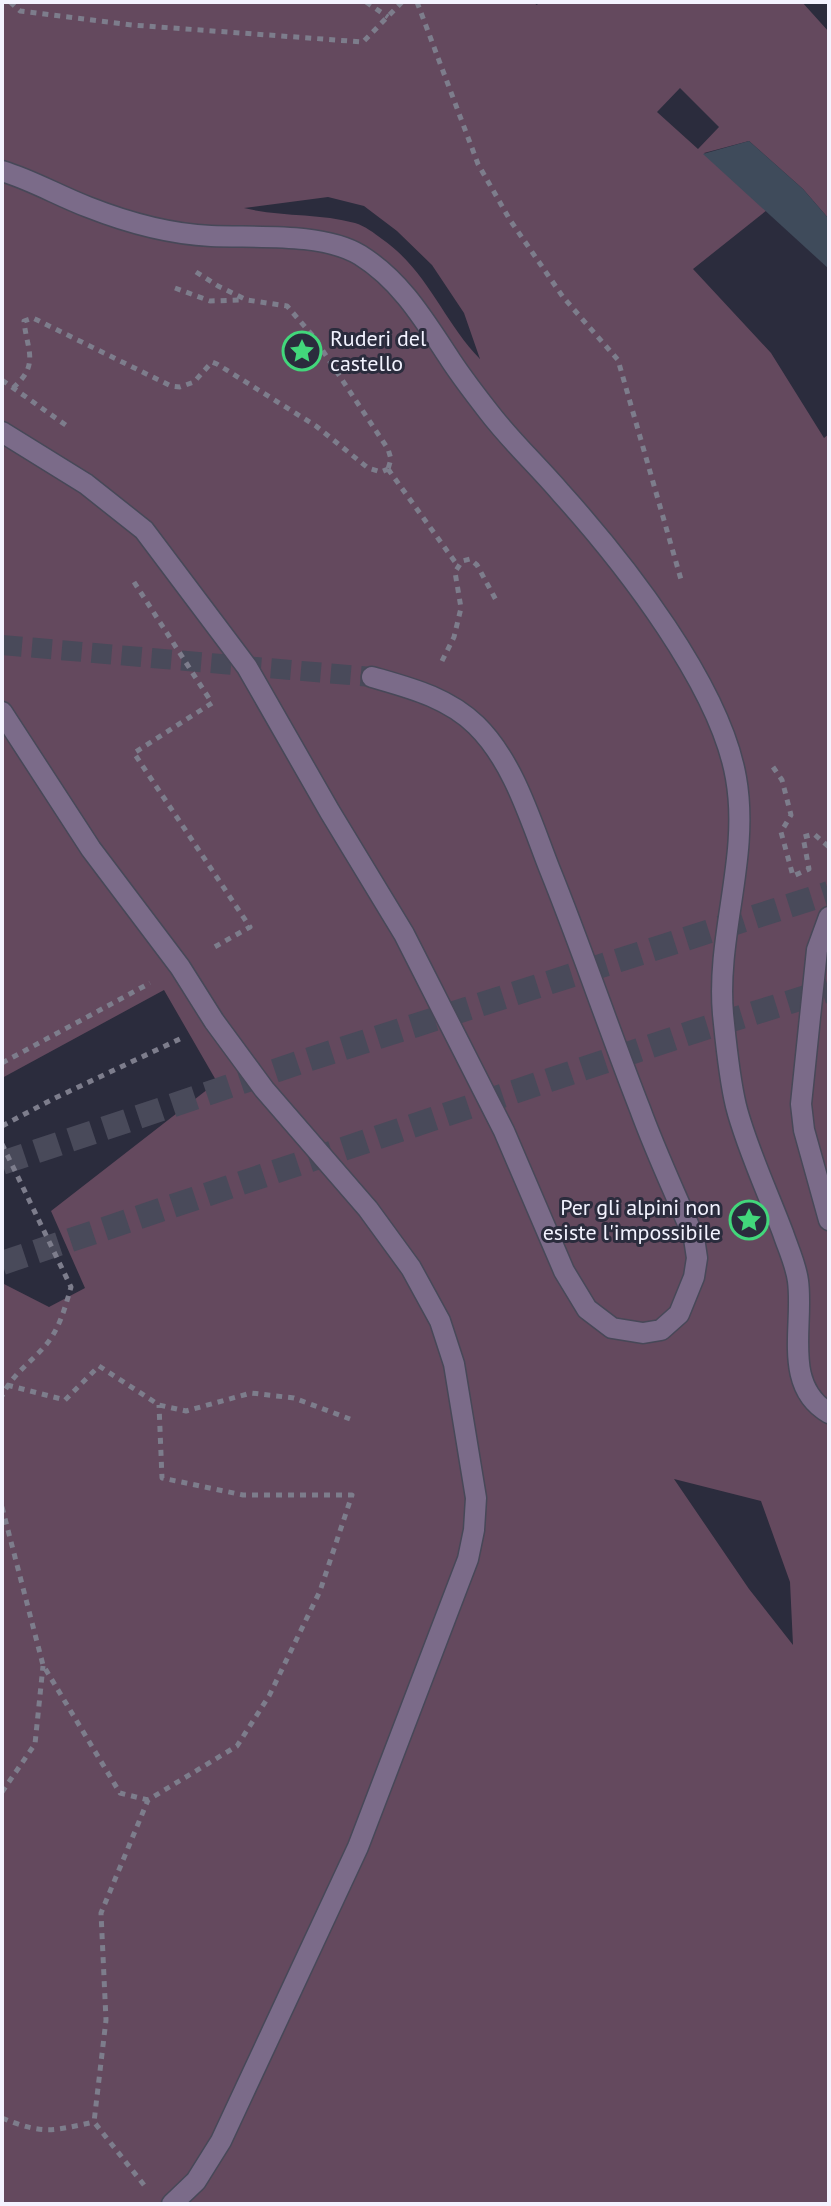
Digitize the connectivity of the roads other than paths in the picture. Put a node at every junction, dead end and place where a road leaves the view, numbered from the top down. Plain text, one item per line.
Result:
1 (2, 171) edge
2 (2, 432) edge
3 (372, 677) tunnel mouth
4 (2, 712) edge
5 (829, 917) edge
6 (829, 1220) edge
7 (829, 1413) edge
8 (172, 2204) edge

1 - 7 lane
2 - 3 lane
4 - 8 lane
5 - 6 lane

